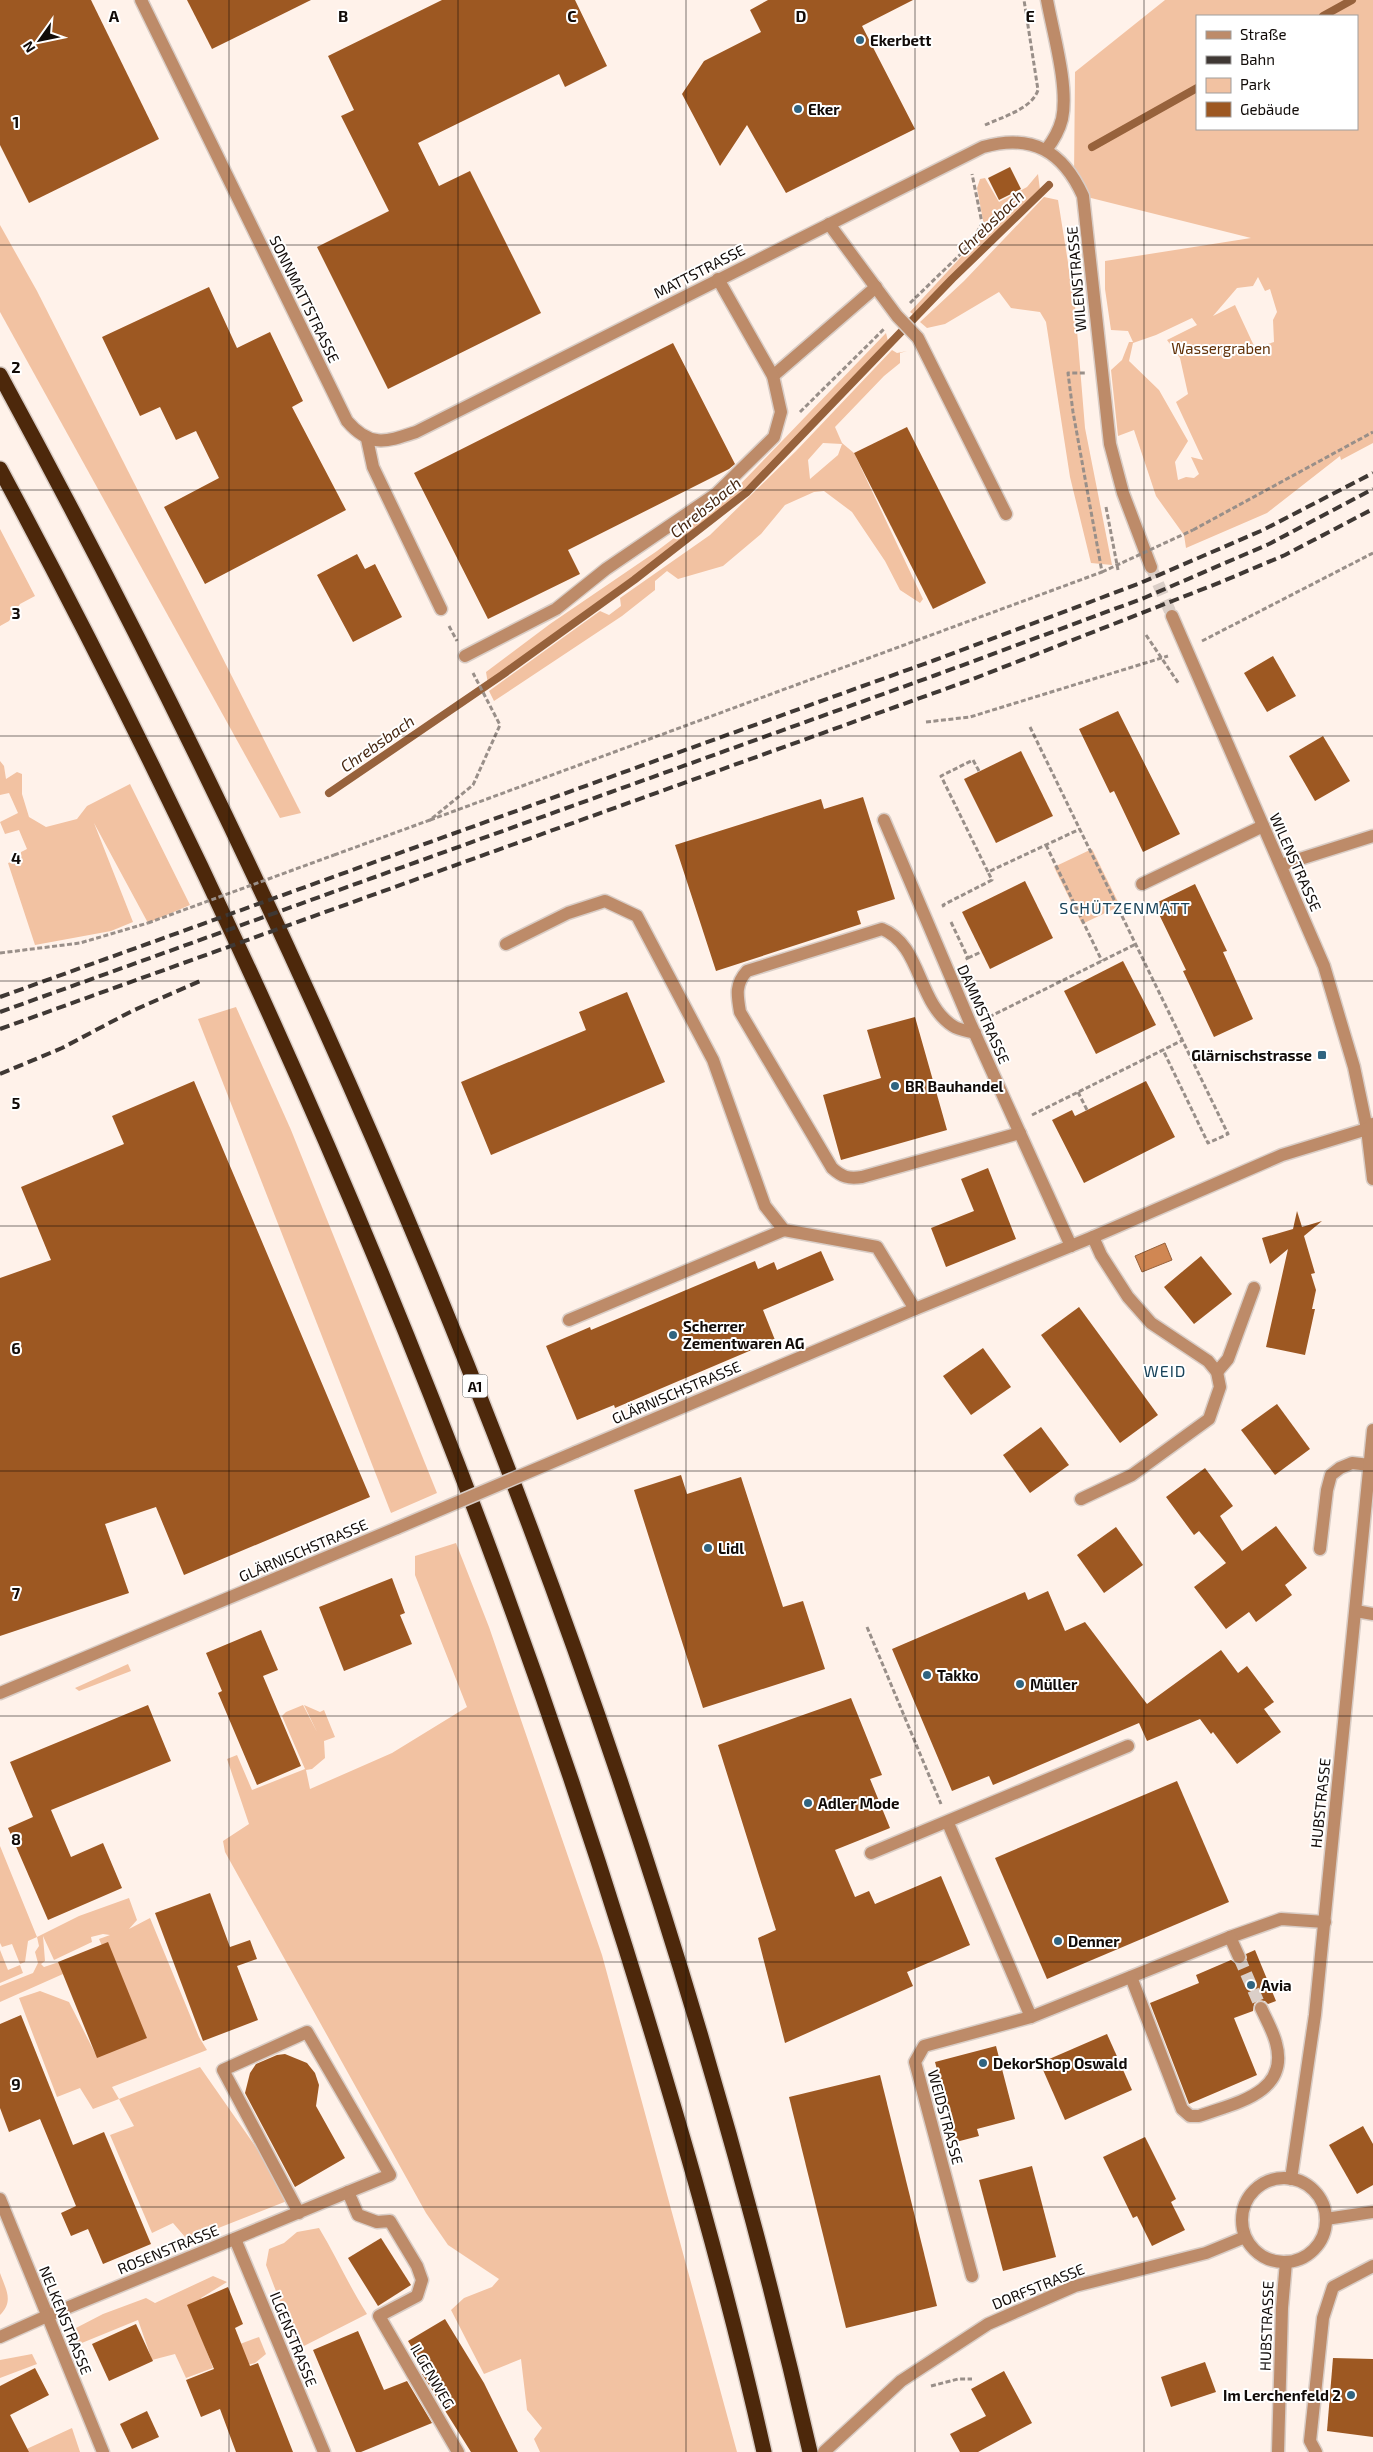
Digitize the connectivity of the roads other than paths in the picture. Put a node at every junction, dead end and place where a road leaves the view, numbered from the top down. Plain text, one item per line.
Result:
1 (141, 0) edge
2 (1046, 0) edge
3 (1046, 150) junction
4 (829, 224) junction
5 (718, 279) junction
6 (876, 287) junction
7 (0, 375) edge
8 (773, 376) junction
9 (368, 439) junction
10 (0, 469) edge
11 (1006, 514) dead end
12 (1151, 567) tunnel mouth
13 (441, 609) dead end
14 (1172, 616) tunnel mouth
15 (465, 656) dead end
16 (884, 820) dead end
17 (1263, 826) junction
18 (1373, 836) edge
19 (1281, 865) junction
20 (1142, 884) dead end
21 (506, 944) dead end
22 (973, 1029) junction
23 (1370, 1126) edge
24 (1018, 1128) junction
25 (1373, 1179) edge
26 (784, 1230) junction
27 (1093, 1237) junction
28 (1071, 1246) junction
29 (1254, 1288) dead end
30 (915, 1309) junction
31 (569, 1320) dead end
32 (1217, 1372) junction
33 (1373, 1430) edge
34 (1370, 1465) junction
35 (1082, 1500) dead end
36 (1320, 1549) dead end
37 (1356, 1611) junction
38 (1373, 1614) edge
39 (0, 1693) edge
40 (1128, 1746) dead end
41 (948, 1823) junction
42 (871, 1853) dead end
43 (1325, 1922) junction
44 (1230, 1937) junction
45 (1239, 1957) tunnel mouth
46 (1131, 1977) junction
47 (1261, 2008) tunnel mouth
48 (1031, 2017) junction
49 (1291, 2179) junction
50 (348, 2192) junction
51 (0, 2199) edge
52 (1373, 2212) edge
53 (299, 2213) junction
54 (1326, 2219) junction
55 (1245, 2237) junction
56 (235, 2239) junction
57 (1286, 2262) junction
58 (1373, 2266) edge
59 (972, 2276) dead end
60 (47, 2316) junction
61 (0, 2337) edge
62 (103, 2452) edge
63 (324, 2452) edge
64 (458, 2452) edge
65 (764, 2452) edge
66 (810, 2452) edge
67 (824, 2452) edge
68 (1278, 2452) edge
69 (1316, 2452) edge

1 - 9 street, SONNMATTSTRASSE
2 - 3 street
3 - 4 street, MATTSTRASSE
3 - 12 street, WILENSTRASSE
4 - 5 street, MATTSTRASSE
4 - 6 street
5 - 8 street
5 - 9 street, MATTSTRASSE
6 - 8 street
6 - 11 street
7 - 66 highway, A1
8 - 15 street
9 - 13 street
10 - 65 highway
14 - 17 street, WILENSTRASSE
16 - 22 street, DAMMSTRASSE
17 - 19 street, WILENSTRASSE
17 - 20 street
18 - 19 street
19 - 23 street, WILENSTRASSE
21 - 26 street
22 - 24 street, DAMMSTRASSE
22 - 24 street
23 - 25 street
23 - 27 street, GLÄRNISCHSTRASSE
24 - 28 street, DAMMSTRASSE
26 - 30 street
26 - 31 street
27 - 28 street, GLÄRNISCHSTRASSE
27 - 32 street
28 - 30 street, GLÄRNISCHSTRASSE
29 - 32 street
30 - 39 street, GLÄRNISCHSTRASSE, bridge
32 - 35 street
33 - 34 street, HUBSTRASSE
34 - 36 street
34 - 37 street, HUBSTRASSE
37 - 38 street
37 - 43 street, HUBSTRASSE
40 - 41 street
41 - 42 street
41 - 48 street
43 - 44 street, WEIDSTRASSE
43 - 49 street, HUBSTRASSE
44 - 45 street
44 - 46 street, WEIDSTRASSE
46 - 47 street
46 - 48 street, WEIDSTRASSE
48 - 59 street, WEIDSTRASSE
49 - 54 street
49 - 55 street
50 - 53 street, ROSENSTRASSE
50 - 53 street, ROSENSTRASSE
50 - 64 street, ILGENWEG
51 - 60 street, NELKENSTRASSE
52 - 54 street
53 - 56 street, ROSENSTRASSE
54 - 57 street
55 - 57 street
55 - 67 street, DORFSTRASSE
56 - 60 street, ROSENSTRASSE
56 - 63 street, ILGENSTRASSE
57 - 68 street, HUBSTRASSE
58 - 69 street
60 - 61 street, ROSENSTRASSE
60 - 62 street, NELKENSTRASSE

